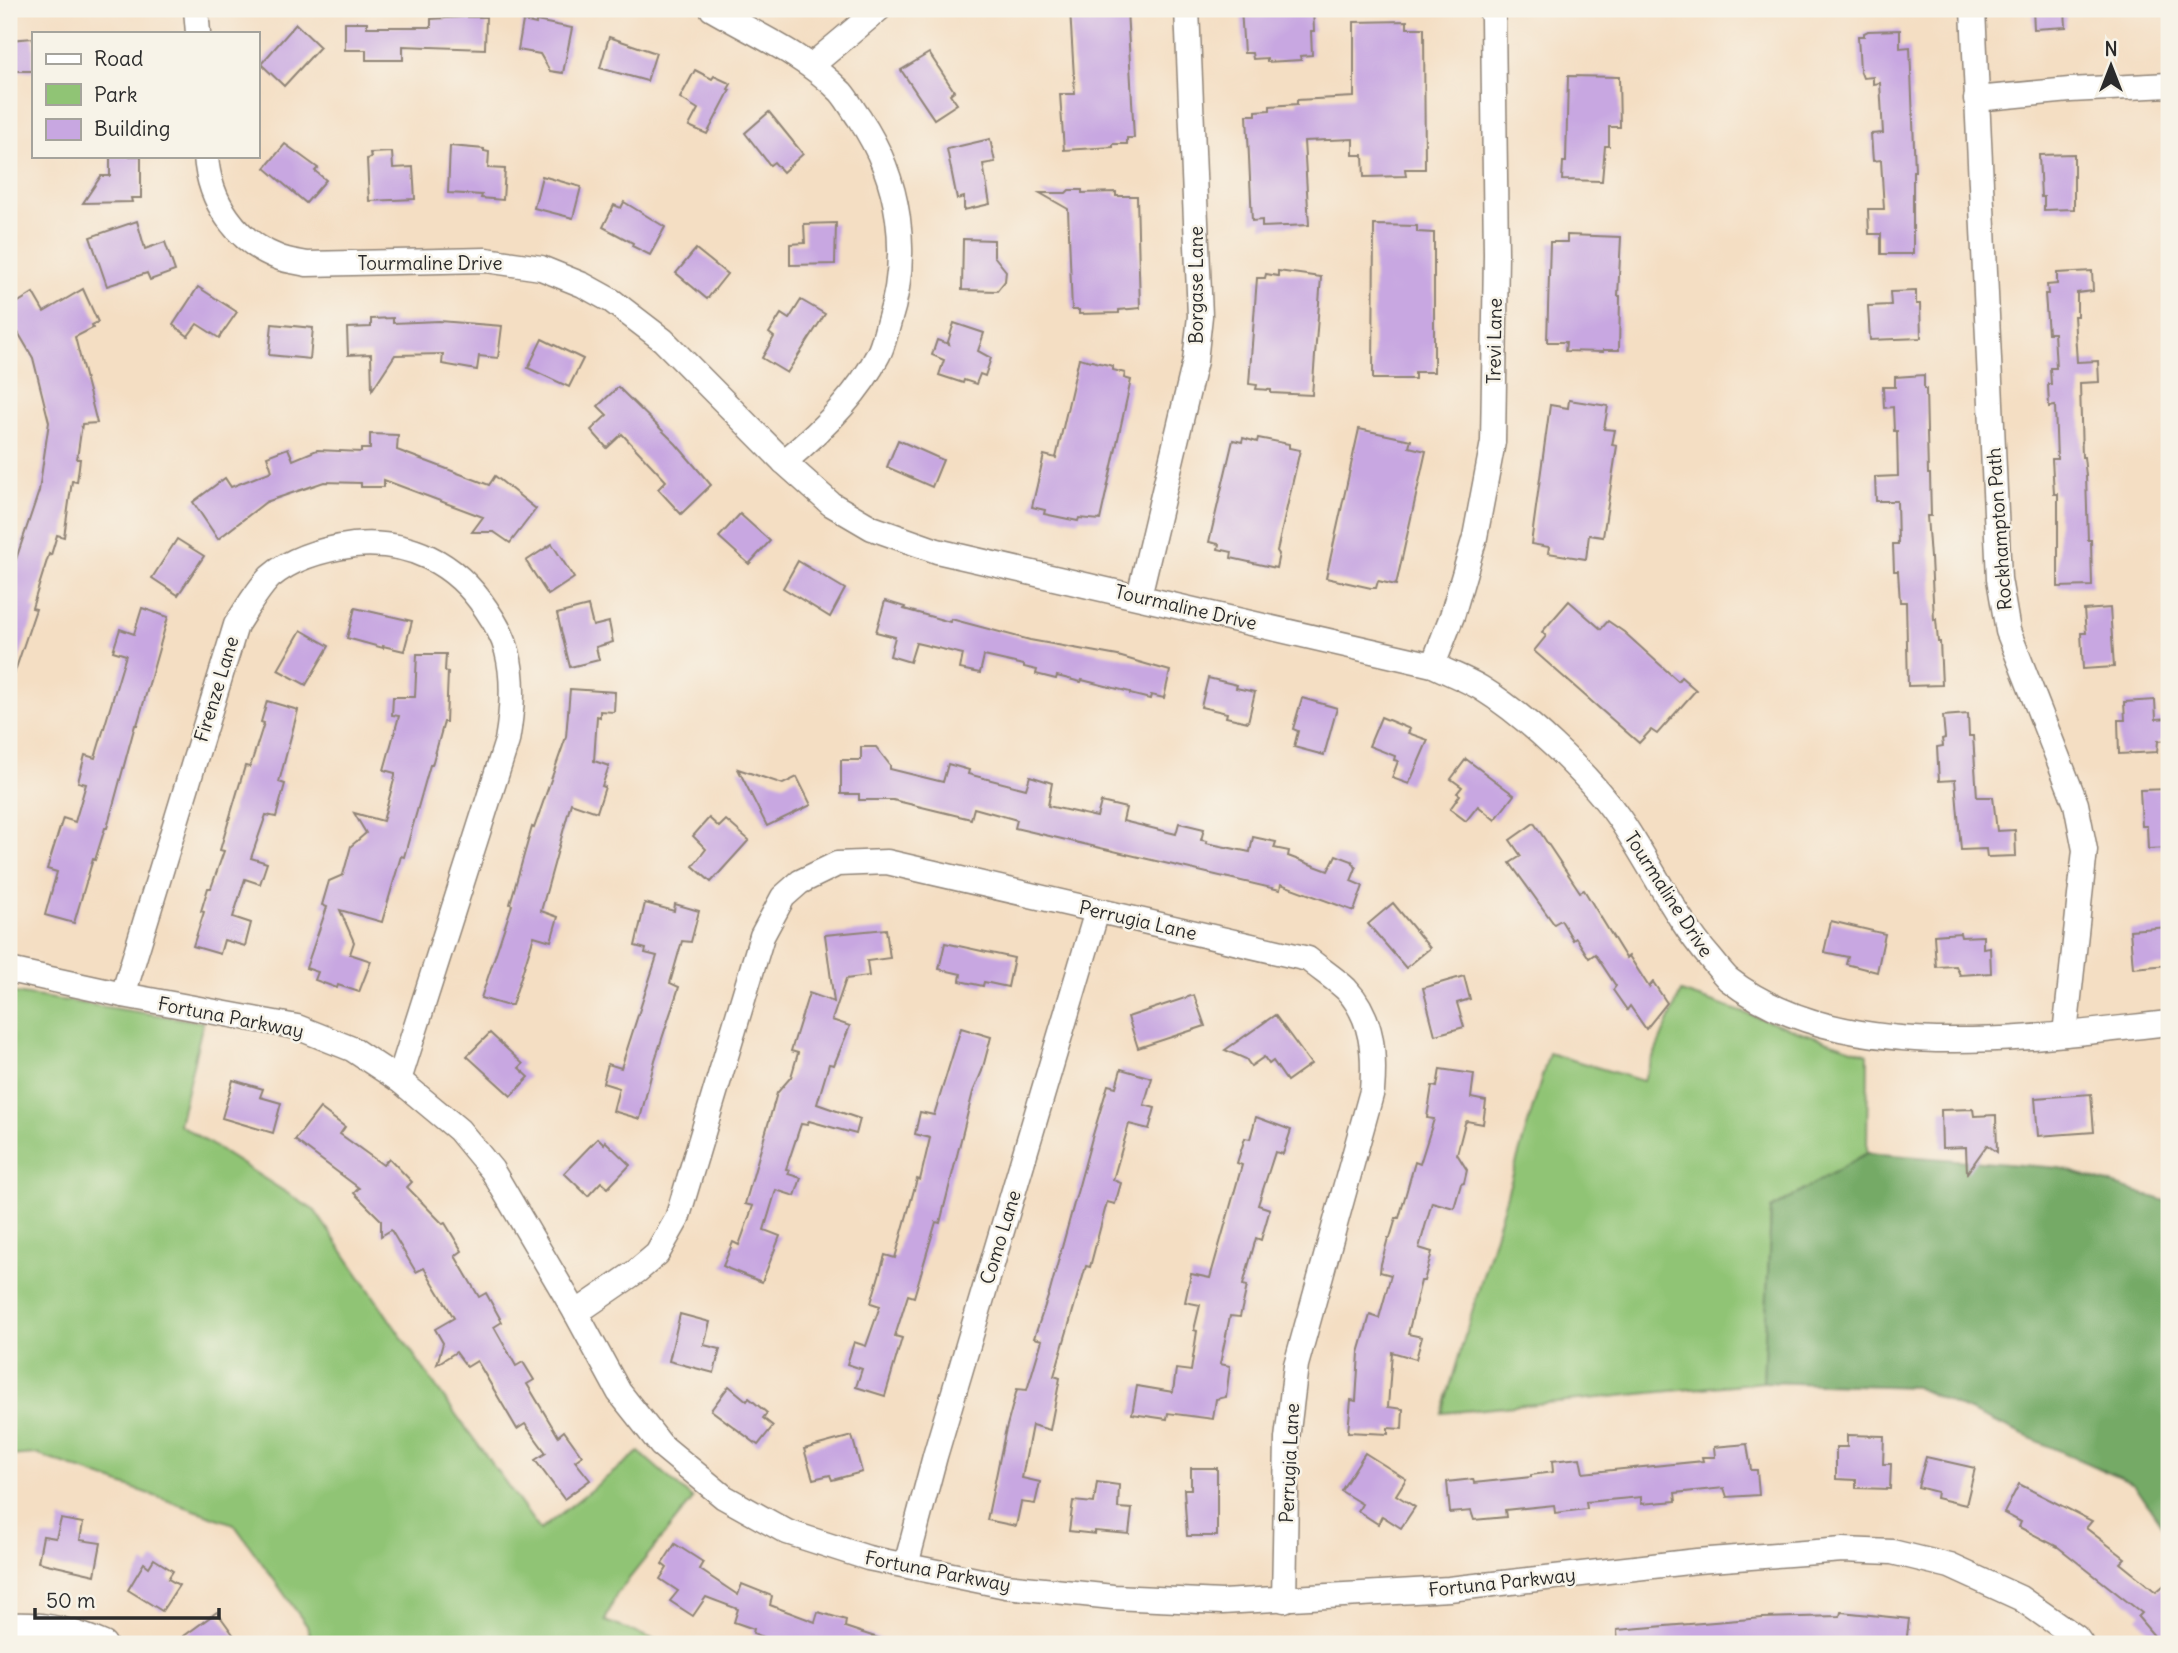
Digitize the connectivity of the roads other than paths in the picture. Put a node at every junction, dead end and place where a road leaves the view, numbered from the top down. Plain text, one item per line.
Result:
1 (196, 9) edge
2 (712, 9) edge
3 (879, 9) edge
4 (1187, 9) edge
5 (1491, 9) edge
6 (1973, 9) edge
7 (198, 32) edge
8 (811, 66) junction
9 (2169, 85) edge
10 (1976, 99) junction
11 (206, 158) edge
12 (784, 462) junction
13 (1139, 596) junction
14 (1433, 665) junction
15 (1097, 911) junction
16 (9, 970) edge
17 (123, 995) junction
18 (2169, 1023) edge
19 (2065, 1034) junction
20 (399, 1080) junction
21 (576, 1313) junction
22 (906, 1565) junction
23 (1284, 1600) junction
24 (9, 1625) edge
25 (104, 1644) edge
26 (2081, 1644) edge

1 - 7 street
2 - 8 street
3 - 8 street
4 - 13 street, Borgase Lane
5 - 14 street, Trevi Lane
6 - 10 street, Rockhampton Path
8 - 12 street
9 - 10 street
10 - 19 street, Rockhampton Path
11 - 12 street, Tourmaline Drive
12 - 13 street, Tourmaline Drive
13 - 14 street, Tourmaline Drive
14 - 19 street, Tourmaline Drive
15 - 21 street, Perrugia Lane
15 - 22 street, Como Lane
15 - 23 street, Perrugia Lane
16 - 17 street, Fortuna Parkway
17 - 20 street, Fortuna Parkway
17 - 20 street, Firenze Lane
18 - 19 street, Tourmaline Drive
20 - 21 street, Fortuna Parkway
21 - 22 street, Fortuna Parkway
22 - 23 street, Fortuna Parkway
23 - 26 street, Fortuna Parkway
24 - 25 street

